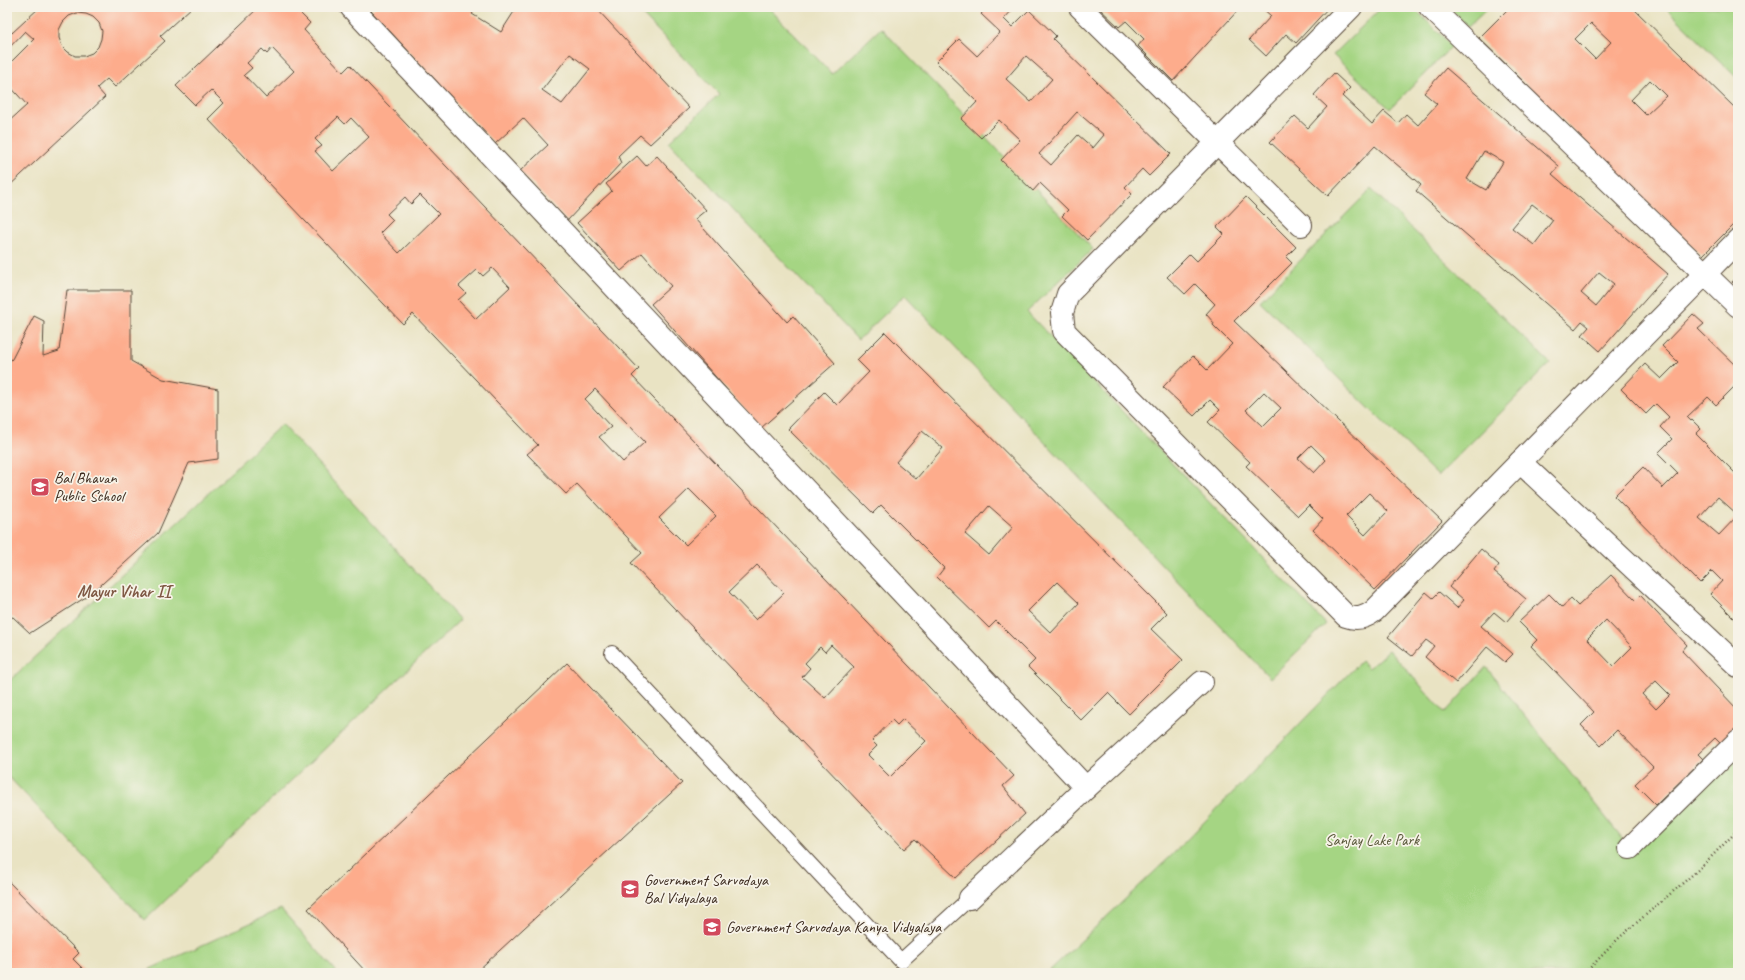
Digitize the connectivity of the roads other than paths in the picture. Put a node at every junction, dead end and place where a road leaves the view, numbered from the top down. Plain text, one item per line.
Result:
1 (352, 7) edge
2 (1080, 7) edge
3 (1351, 7) edge
4 (1430, 7) edge
5 (1218, 143) junction
6 (1301, 225) dead end
7 (1738, 240) edge
8 (1705, 274) junction
9 (1738, 306) edge
10 (1520, 462) junction
11 (612, 653) dead end
12 (1738, 666) edge
13 (1202, 682) dead end
14 (1738, 741) edge
15 (1086, 788) junction
16 (1630, 848) dead end
17 (970, 898) joint

1 - 15 street
2 - 5 street
3 - 5 street
4 - 8 street
5 - 6 street
5 - 10 street
7 - 8 street
8 - 9 street
8 - 10 street
10 - 12 street
11 - 17 lane
13 - 15 street
14 - 16 street
15 - 17 street

